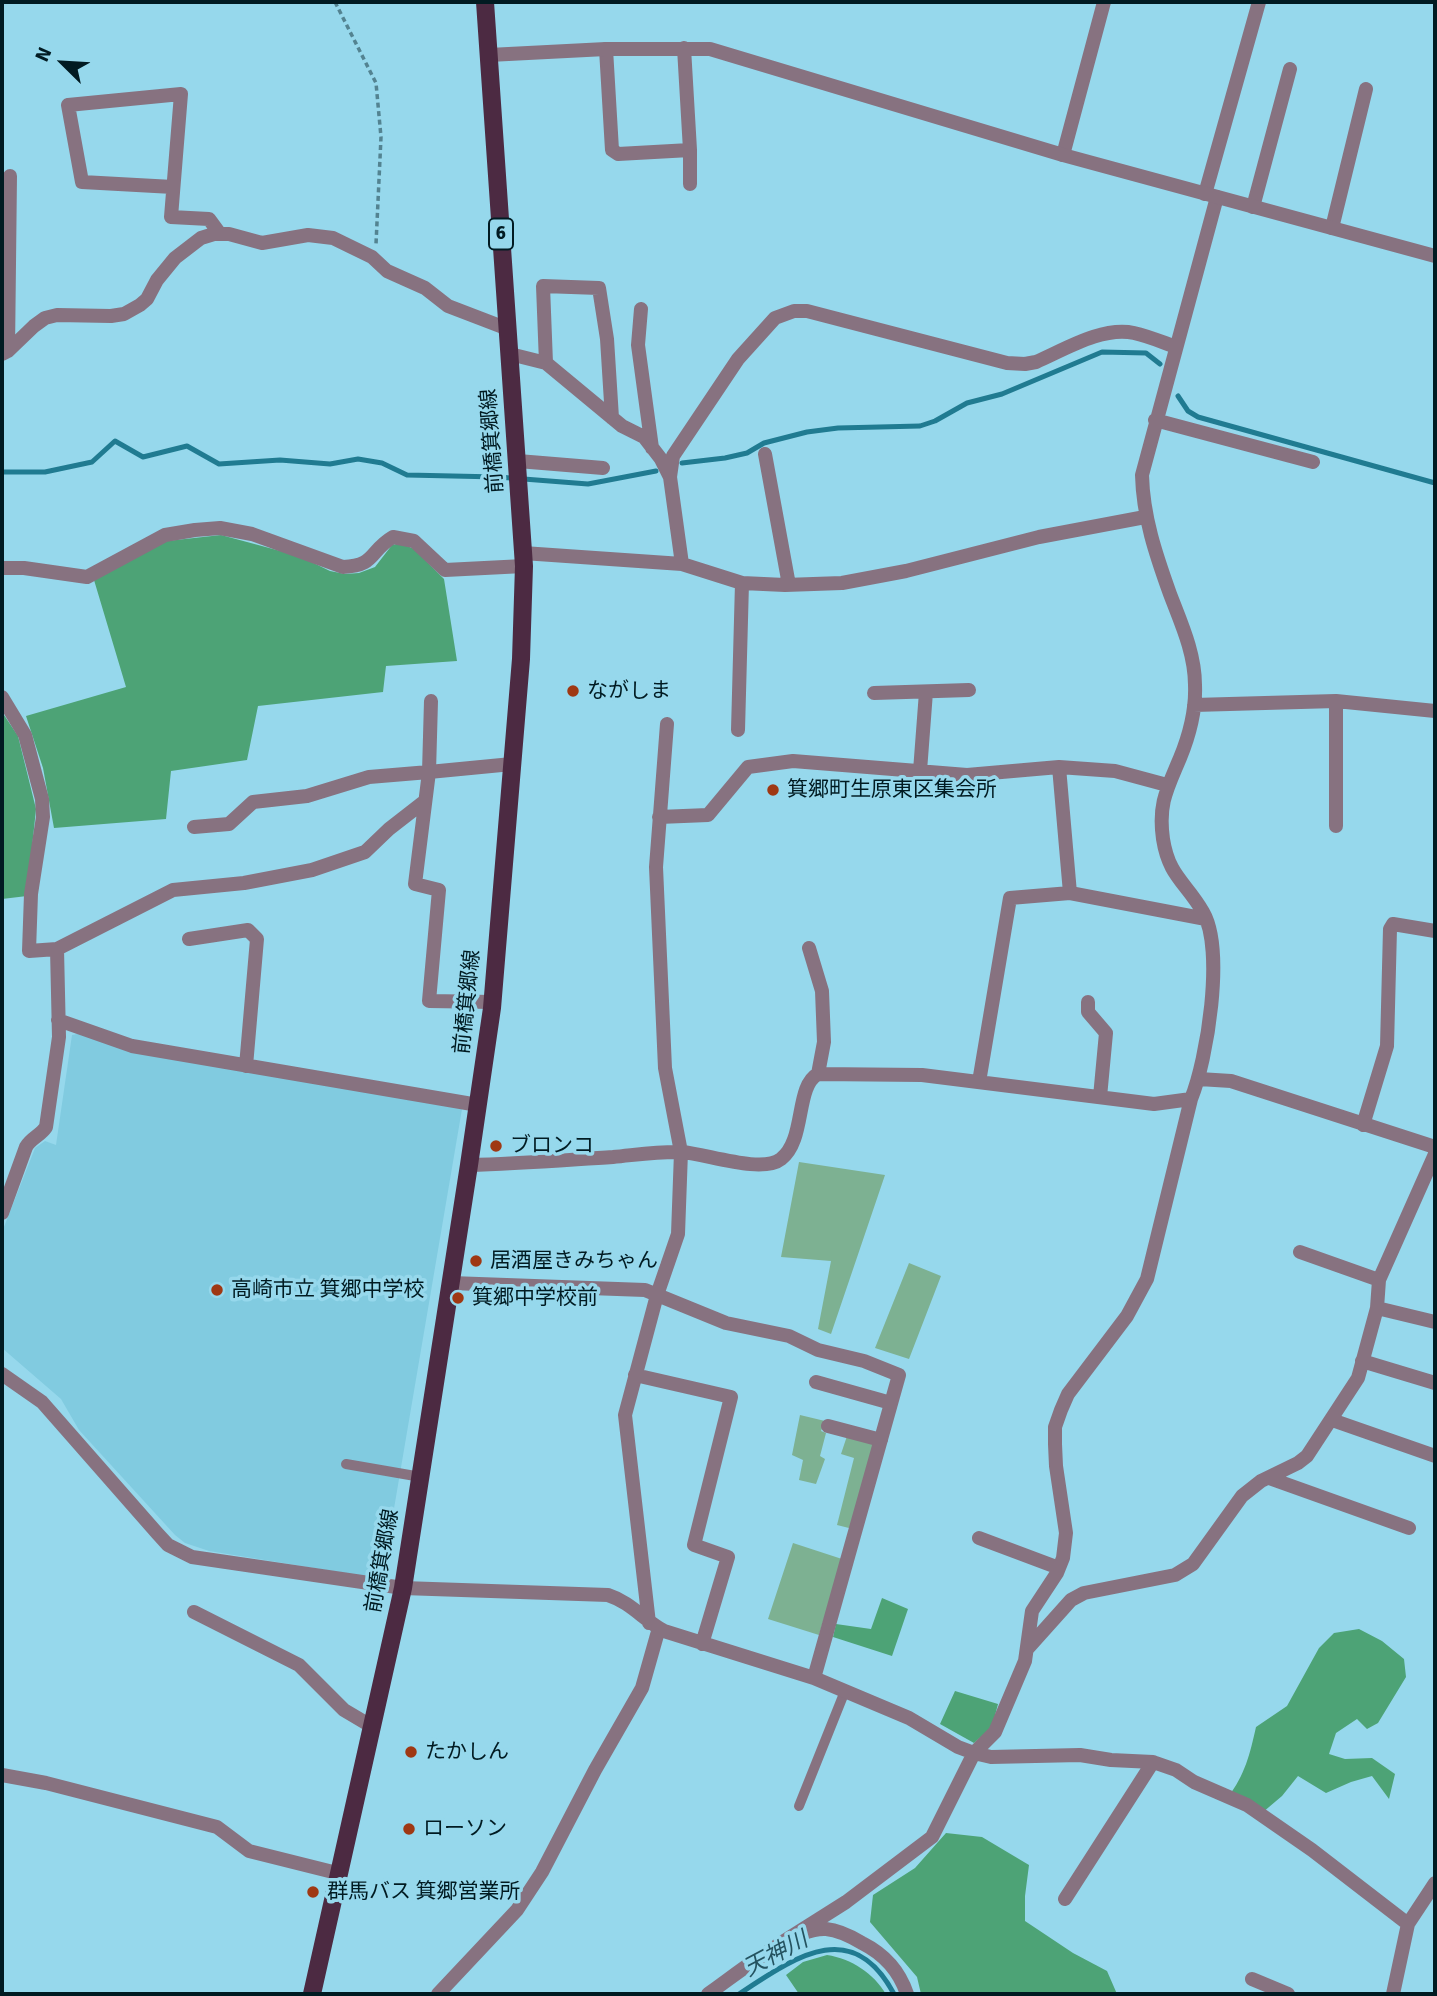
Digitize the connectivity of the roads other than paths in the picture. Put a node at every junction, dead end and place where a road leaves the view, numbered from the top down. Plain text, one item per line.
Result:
1 (485, 2) edge
2 (1104, 2) edge
3 (1259, 2) edge
4 (684, 48) junction
5 (606, 49) junction
6 (489, 55) junction
7 (1290, 69) dead end
8 (1366, 89) dead end
9 (690, 150) junction
10 (1063, 155) junction
11 (10, 176) dead end
12 (690, 184) dead end
13 (173, 187) junction
14 (1211, 196) junction
15 (1253, 207) junction
16 (1332, 228) junction
17 (220, 234) junction
18 (1435, 256) edge
19 (641, 309) dead end
20 (508, 329) junction
21 (1176, 347) junction
22 (5, 353) edge
23 (510, 355) junction
24 (546, 363) junction
25 (612, 418) junction
26 (1155, 420) junction
27 (652, 449) junction
28 (765, 453) dead end
29 (1313, 463) dead end
30 (603, 468) dead end
31 (518, 470) junction
32 (670, 477) junction
33 (1145, 517) junction
34 (524, 559) junction
35 (682, 564) junction
36 (2, 568) edge
37 (742, 583) junction
38 (789, 584) junction
39 (969, 690) dead end
40 (926, 692) junction
41 (874, 693) dead end
42 (2, 697) edge
43 (431, 701) dead end
44 (1336, 701) junction
45 (1194, 705) junction
46 (1435, 711) edge
47 (667, 724) dead end
48 (738, 730) dead end
49 (512, 764) junction
50 (1059, 767) junction
51 (429, 772) junction
52 (920, 772) junction
53 (1167, 785) junction
54 (425, 802) junction
55 (659, 817) junction
56 (1336, 826) dead end
57 (194, 827) dead end
58 (1070, 892) junction
59 (1206, 919) junction
60 (1435, 931) edge
61 (189, 939) dead end
62 (809, 948) dead end
63 (57, 949) junction
64 (493, 1002) junction
65 (1088, 1002) dead end
66 (58, 1020) junction
67 (246, 1066) junction
68 (818, 1074) junction
69 (1199, 1079) junction
70 (979, 1082) junction
71 (1100, 1097) junction
72 (1191, 1099) junction
73 (478, 1105) junction
74 (1363, 1125) junction
75 (1435, 1147) edge
76 (681, 1152) junction
77 (1435, 1154) edge
78 (469, 1165) junction
79 (2, 1213) edge
80 (1300, 1252) dead end
81 (1380, 1280) junction
82 (451, 1283) junction
83 (657, 1295) junction
84 (1377, 1308) junction
85 (1435, 1322) edge
86 (1362, 1361) junction
87 (2, 1374) edge
88 (635, 1375) junction
89 (816, 1382) dead end
90 (1435, 1382) edge
91 (891, 1403) junction
92 (1332, 1420) junction
93 (828, 1426) dead end
94 (881, 1440) junction
95 (1435, 1456) edge
96 (346, 1464) dead end
97 (421, 1477) junction
98 (1269, 1478) junction
99 (1409, 1528) dead end
100 (979, 1538) dead end
101 (1059, 1568) junction
102 (403, 1588) junction
103 (194, 1612) dead end
104 (654, 1626) junction
105 (702, 1644) junction
106 (1028, 1648) junction
107 (814, 1678) junction
108 (845, 1690) junction
109 (371, 1726) junction
110 (974, 1753) junction
111 (1153, 1762) junction
112 (2, 1775) edge
113 (799, 1806) dead end
114 (337, 1873) junction
115 (1435, 1883) edge
116 (1065, 1899) dead end
117 (1408, 1924) junction
118 (778, 1945) junction
119 (1252, 1979) dead end
120 (312, 1994) edge
121 (438, 1994) edge
122 (708, 1994) edge
123 (907, 1994) edge
124 (1288, 1994) edge
125 (1393, 1994) edge

1 - 6 main road, 前橋箕郷線 / 6
2 - 10 street
3 - 14 street
4 - 5 street
4 - 9 street
4 - 10 street
5 - 6 street
5 - 9 street
6 - 20 main road, 前橋箕郷線 / 6
7 - 15 street
8 - 16 street
9 - 12 street
10 - 14 street
11 - 22 street
13 - 13 street
13 - 17 street
14 - 15 street
14 - 21 street
15 - 16 street
16 - 18 street
17 - 20 street
17 - 22 street
19 - 27 street
20 - 23 main road, 前橋箕郷線 / 6
21 - 26 street
21 - 32 street
23 - 24 street
23 - 31 main road, 前橋箕郷線 / 6
24 - 25 street
24 - 25 street
25 - 27 street
26 - 29 street
26 - 33 street
27 - 32 street
28 - 38 street
30 - 31 street
31 - 34 main road, 前橋箕郷線 / 6
32 - 35 street
33 - 38 street
33 - 45 street
34 - 35 street
34 - 36 street
34 - 49 main road, 前橋箕郷線 / 6
35 - 37 street
37 - 38 street
37 - 48 street
39 - 40 street
40 - 41 street
40 - 52 street
42 - 63 street
43 - 51 street
44 - 45 street
44 - 46 street
44 - 56 street
45 - 53 street
47 - 55 street
49 - 51 street
49 - 64 main road, 前橋箕郷線 / 6
50 - 52 street
50 - 53 street
50 - 58 street
51 - 54 street
51 - 57 street
52 - 55 street
53 - 59 street
54 - 63 street
54 - 64 street
55 - 76 street
58 - 59 street
58 - 70 street
59 - 69 street
60 - 74 street
61 - 67 street
62 - 68 street
63 - 66 street
64 - 73 main road, 前橋箕郷線 / 6
65 - 71 street
66 - 67 street
66 - 79 street
67 - 73 street
68 - 70 street
68 - 76 street
69 - 72 street
69 - 74 street
70 - 71 street
71 - 72 street
72 - 101 street
73 - 78 main road, 前橋箕郷線 / 6
74 - 75 street
76 - 78 street
76 - 83 street
77 - 81 street
78 - 82 main road, 前橋箕郷線 / 6
80 - 81 street
81 - 84 street
82 - 83 street
82 - 97 main road, 前橋箕郷線 / 6
83 - 88 street
83 - 91 street
84 - 85 street
84 - 86 street
86 - 90 street
86 - 92 street
87 - 102 street
88 - 104 street
88 - 105 street
89 - 91 street
91 - 94 street
92 - 95 street
92 - 98 street
93 - 94 street
94 - 107 street
96 - 97 lane
97 - 102 main road, 前橋箕郷線 / 6
98 - 99 street
98 - 106 street
100 - 101 street
101 - 106 street
102 - 104 street
102 - 109 main road, 前橋箕郷線 / 6
103 - 109 street
104 - 105 street
104 - 121 street
105 - 107 street
106 - 110 street
107 - 108 street
108 - 110 street
108 - 113 lane
109 - 114 main road, 前橋箕郷線 / 6
110 - 111 street
110 - 118 street
111 - 116 street
111 - 117 street
112 - 114 street
114 - 120 main road, 前橋箕郷線 / 6
115 - 117 street
117 - 125 street
118 - 122 street
118 - 123 street
119 - 124 street

